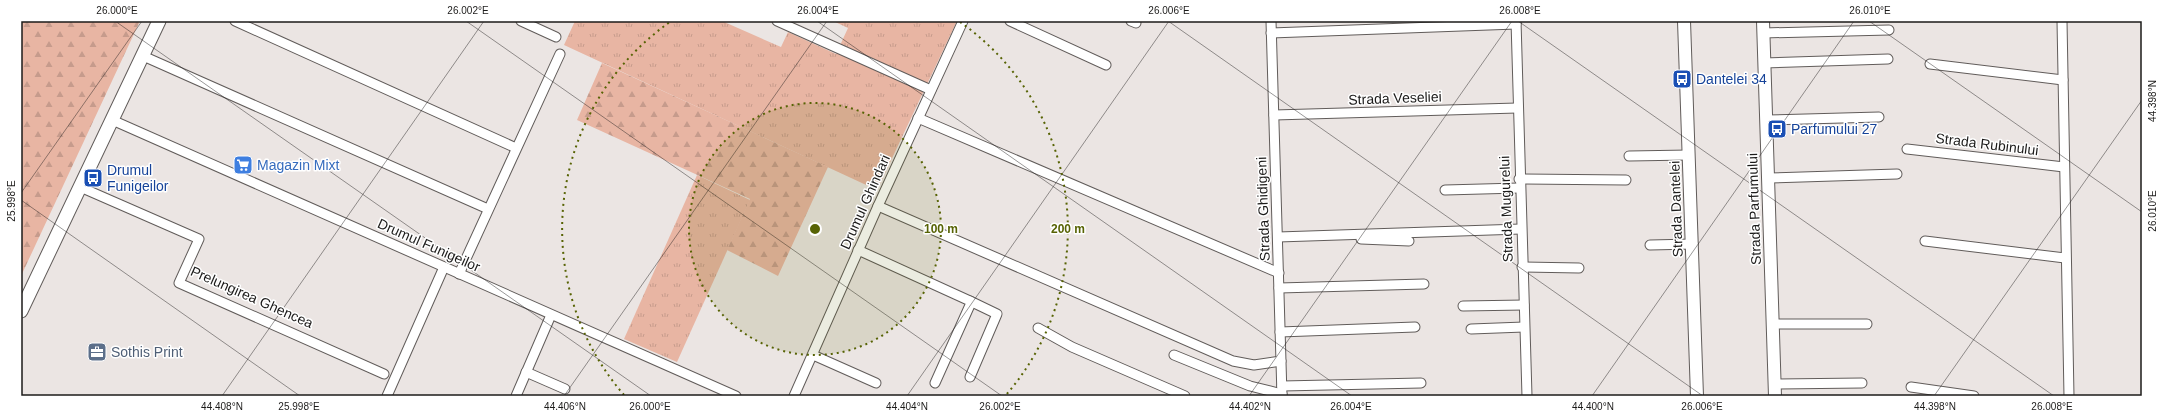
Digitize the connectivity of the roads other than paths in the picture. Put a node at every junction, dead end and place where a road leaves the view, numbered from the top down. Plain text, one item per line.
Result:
1 (159, 21) edge
2 (235, 21) edge
3 (521, 21) edge
4 (777, 21) edge
5 (963, 21) edge
6 (1010, 21) edge
7 (1261, 21) edge
8 (1684, 21) edge
9 (2062, 21) edge
10 (1271, 22) edge
11 (1516, 23) edge
12 (1763, 27) edge
13 (1889, 30) dead end
14 (1271, 33) junction
15 (556, 37) dead end
16 (560, 54) dead end
17 (142, 56) junction
18 (1888, 59) dead end
19 (1764, 63) junction
20 (1930, 64) dead end
21 (1106, 65) dead end
22 (2063, 80) junction
23 (931, 90) junction
24 (1518, 108) junction
25 (1274, 116) junction
26 (1878, 117) dead end
27 (918, 118) junction
28 (112, 120) junction
29 (1766, 120) junction
30 (516, 148) junction
31 (1908, 149) dead end
32 (1689, 155) junction
33 (1629, 156) dead end
34 (2064, 167) junction
35 (1897, 174) dead end
36 (1768, 178) junction
37 (1626, 180) dead end
38 (1519, 183) junction
39 (80, 187) junction
40 (1444, 190) dead end
41 (878, 206) junction
42 (488, 209) junction
43 (1521, 229) junction
44 (1278, 240) junction
45 (1410, 241) dead end
46 (1925, 241) dead end
47 (1693, 244) junction
48 (1650, 245) dead end
49 (858, 250) junction
50 (2065, 258) junction
51 (444, 267) junction
52 (1522, 267) junction
53 (1579, 268) dead end
54 (1279, 273) junction
55 (459, 274) junction
56 (1424, 284) dead end
57 (1279, 288) junction
58 (970, 301) junction
59 (1524, 305) junction
60 (1463, 306) dead end
61 (21, 311) edge
62 (552, 315) junction
63 (1773, 324) junction
64 (1867, 324) dead end
65 (1415, 327) dead end
66 (1524, 327) junction
67 (1038, 328) dead end
68 (1471, 329) dead end
69 (1280, 332) junction
70 (813, 355) junction
71 (1174, 355) dead end
72 (1281, 361) junction
73 (526, 372) junction
74 (384, 374) dead end
75 (970, 377) dead end
76 (876, 383) dead end
77 (935, 383) dead end
78 (1421, 383) dead end
79 (1862, 383) dead end
80 (1911, 387) dead end
81 (565, 389) dead end
82 (1775, 390) edge
83 (1282, 392) edge
84 (723, 394) edge
85 (388, 396) edge
86 (516, 396) edge
87 (736, 396) edge
88 (794, 396) edge
89 (1185, 396) edge
90 (1527, 396) edge
91 (1697, 396) edge
92 (1974, 396) edge
93 (2069, 396) edge

1 - 17 main road
2 - 30 street
3 - 15 street
4 - 23 street
5 - 23 street, Drumul Ghindari
6 - 21 street
7 - 10 street
8 - 32 street, Strada Dantelei
9 - 22 street
10 - 14 street, Strada Ghidigeni
11 - 14 street
11 - 24 street, Strada Mugurelui
12 - 13 street
12 - 19 street, Strada Parfumului
14 - 25 street, Strada Ghidigeni
16 - 30 street
17 - 28 main road
17 - 42 street
18 - 19 street
19 - 29 street, Strada Parfumului
20 - 22 street
22 - 34 street
23 - 27 street, Drumul Ghindari
24 - 25 street, Strada Veseliei
24 - 38 street, Strada Mugurelui
25 - 44 street, Strada Ghidigeni
26 - 29 street
27 - 41 street, Drumul Ghindari
27 - 54 street
28 - 39 main road
28 - 51 street, Drumul Funigeilor
29 - 36 street, Strada Parfumului
30 - 42 street
31 - 34 street, Strada Rubinului
32 - 33 street
32 - 47 street, Strada Dantelei
34 - 50 street
35 - 36 street
36 - 63 street, Strada Parfumului
37 - 38 street
38 - 40 street
38 - 43 street, Strada Mugurelui
39 - 61 main road
39 - 74 street, Prelungirea Ghencea
41 - 49 street, Drumul Ghindari
41 - 72 street
42 - 55 street
43 - 44 street
43 - 52 street, Strada Mugurelui
44 - 45 street
44 - 54 street, Strada Ghidigeni
46 - 50 street
47 - 48 street
47 - 91 street, Strada Dantelei
49 - 58 street
49 - 70 street, Drumul Ghindari
50 - 93 street
51 - 55 street, Drumul Funigeilor
51 - 85 street
52 - 53 street
52 - 59 street, Strada Mugurelui
54 - 57 street, Strada Ghidigeni
55 - 62 street, Drumul Funigeilor
56 - 57 street
57 - 69 street, Strada Ghidigeni
58 - 75 street
58 - 77 street
59 - 60 street
59 - 66 street, Strada Mugurelui
62 - 73 street
62 - 84 street, Drumul Funigeilor
63 - 64 street
63 - 82 street, Strada Parfumului
65 - 69 street
66 - 68 street
66 - 90 street, Strada Mugurelui
67 - 89 street
69 - 72 street, Strada Ghidigeni
70 - 76 street
70 - 88 street, Drumul Ghindari
71 - 83 street
72 - 83 street, Strada Ghidigeni
73 - 81 street
73 - 86 street
78 - 83 street
79 - 82 street
80 - 92 street
84 - 87 street, Drumul Funigeilor

